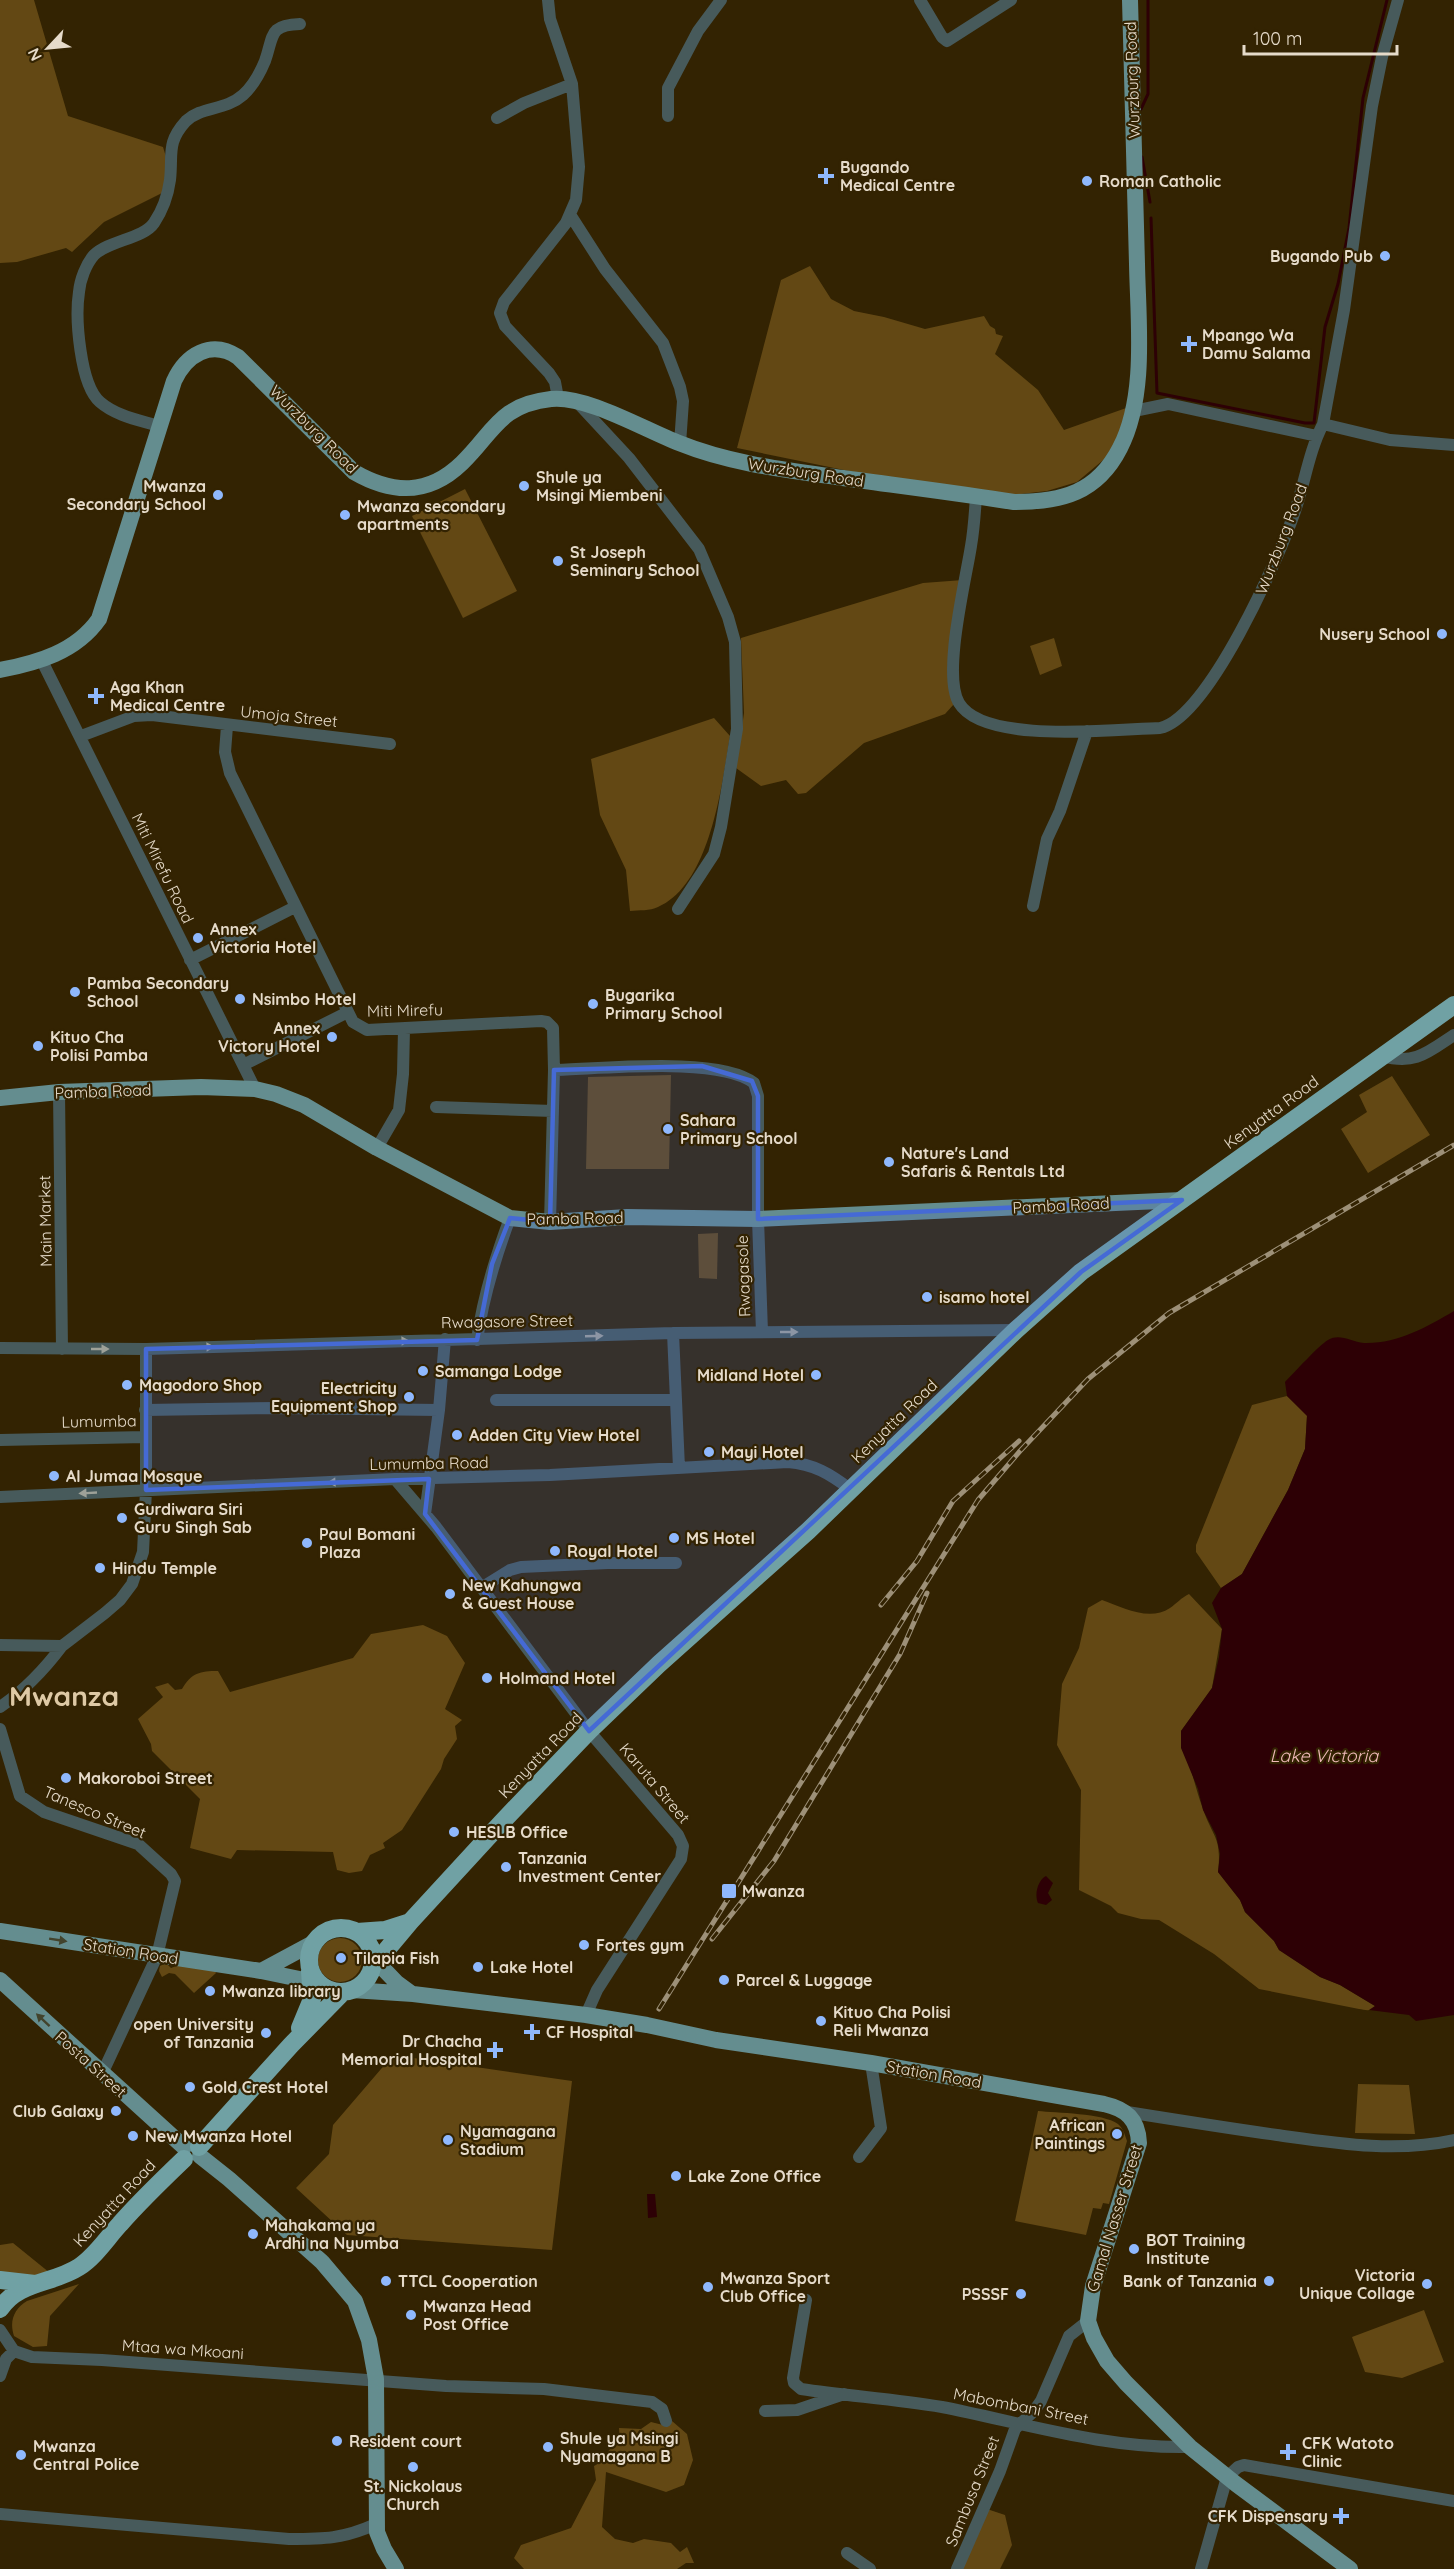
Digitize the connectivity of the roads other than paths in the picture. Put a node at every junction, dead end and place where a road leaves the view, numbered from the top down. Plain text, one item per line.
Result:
1 (548, 0) edge
2 (721, 0) edge
3 (920, 0) edge
4 (1011, 0) edge
5 (1130, 0) edge
6 (1398, 0) edge
7 (300, 24) dead end
8 (572, 84) junction
9 (668, 116) dead end
10 (497, 118) dead end
11 (571, 216) junction
12 (566, 399) junction
13 (1134, 411) junction
14 (1323, 424) junction
15 (159, 426) junction
16 (1317, 436) junction
17 (680, 444) junction
18 (1454, 445) edge
19 (976, 496) junction
20 (42, 660) junction
21 (0, 670) edge
22 (226, 726) junction
23 (1087, 731) junction
24 (81, 736) junction
25 (390, 744) dead end
26 (1033, 906) dead end
27 (296, 907) junction
28 (678, 909) dead end
29 (190, 960) junction
30 (1454, 1005) edge
31 (348, 1012) junction
32 (404, 1029) junction
33 (1454, 1035) edge
34 (1382, 1056) junction
35 (243, 1065) junction
36 (554, 1070) junction
37 (255, 1089) junction
38 (59, 1092) junction
39 (0, 1098) edge
40 (436, 1107) dead end
41 (553, 1111) junction
42 (377, 1149) junction
43 (1182, 1200) junction
44 (510, 1218) junction
45 (758, 1219) junction
46 (550, 1222) junction
47 (1016, 1330) junction
48 (762, 1332) junction
49 (673, 1333) junction
50 (445, 1339) junction
51 (477, 1340) junction
52 (0, 1348) edge
53 (62, 1349) junction
54 (146, 1349) junction
55 (496, 1400) dead end
56 (676, 1400) junction
57 (146, 1410) junction
58 (439, 1410) junction
59 (145, 1437) junction
60 (0, 1440) edge
61 (679, 1468) junction
62 (395, 1479) junction
63 (429, 1479) junction
64 (146, 1490) junction
65 (850, 1490) junction
66 (0, 1497) edge
67 (424, 1515) junction
68 (676, 1563) dead end
69 (481, 1587) junction
70 (0, 1645) edge
71 (62, 1646) junction
72 (0, 1707) edge
73 (0, 1729) edge
74 (589, 1731) junction
75 (410, 1922) junction
76 (0, 1930) edge
77 (357, 1932) junction
78 (313, 1943) junction
79 (157, 1956) junction
80 (374, 1959) junction
81 (261, 1971) junction
82 (313, 1977) junction
83 (0, 1980) edge
84 (347, 1991) junction
85 (413, 1994) junction
86 (586, 2015) junction
87 (291, 2045) junction
88 (871, 2063) junction
89 (102, 2074) junction
90 (1127, 2112) junction
91 (1454, 2140) edge
92 (192, 2152) junction
93 (859, 2157) dead end
94 (0, 2280) edge
95 (36, 2284) junction
96 (0, 2298) edge
97 (806, 2300) dead end
98 (0, 2307) edge
99 (1089, 2321) junction
100 (0, 2330) edge
101 (14, 2351) junction
102 (0, 2376) edge
103 (376, 2379) junction
104 (818, 2397) junction
105 (765, 2411) dead end
106 (666, 2421) dead end
107 (1018, 2425) junction
108 (1190, 2447) junction
109 (1227, 2477) junction
110 (1454, 2501) edge
111 (0, 2514) edge
112 (376, 2524) junction
113 (847, 2553) dead end
114 (396, 2569) edge
115 (870, 2569) edge
116 (957, 2569) edge
117 (1201, 2569) edge
118 (1350, 2569) edge

1 - 8 street
2 - 9 street
3 - 4 street
5 - 13 main road, Wurzburg Road
6 - 14 street, Wurzburg Road
7 - 15 street
8 - 10 street
8 - 11 street
11 - 12 street
11 - 17 street
12 - 15 main road, Wurzburg Road
12 - 17 main road, Wurzburg Road
12 - 28 street
13 - 16 street
13 - 19 main road, Wurzburg Road
14 - 16 street, Wurzburg Road
14 - 18 street
15 - 20 main road, Wurzburg Road
16 - 23 street, Wurzburg Road
17 - 19 main road, Wurzburg Road
19 - 23 street, Wurzburg Road
20 - 21 main road, Wurzburg Road
20 - 24 street, Miti Mirefu Road
22 - 24 street, Umoja Street
22 - 25 street, Umoja Street
22 - 27 street, Miti Mirefu
23 - 26 street
24 - 29 street, Miti Mirefu Road
27 - 29 street
27 - 31 street, Miti Mirefu
29 - 35 street, Miti Mirefu Road
30 - 34 highway, Kenyatta Road
31 - 32 street, Miti Mirefu
31 - 35 street
32 - 36 street, Miti Mirefu
32 - 42 street
33 - 34 street
34 - 43 highway, Kenyatta Road
35 - 37 street, Miti Mirefu Road
36 - 41 street, Miti Mirefu
36 - 45 street, Rwagasole
37 - 38 main road, Pamba Road
37 - 42 main road, Pamba Road
38 - 39 main road, Pamba Road
38 - 53 street, Main Market
40 - 41 street
41 - 46 street, Miti Mirefu
42 - 44 main road, Pamba Road
43 - 45 main road, Pamba Road
43 - 47 highway, Kenyatta Road
44 - 46 main road, Pamba Road
44 - 51 street
45 - 46 main road, Pamba Road
45 - 48 street, Rwagasole
48 -> 47 street, Rwagasore Street
47 - 65 highway, Kenyatta Road
48 - 49 street, Rwagasore Street
51 -> 49 street, Rwagasore Street
49 - 56 street
50 - 51 street, Rwagasore Street
54 -> 50 street, Rwagasore Street
50 - 58 street
52 - 53 street, Rwagasore Street
53 -> 54 street, Rwagasore Street
54 - 57 street
55 - 56 street
56 - 61 street
57 - 58 street
57 - 59 street
58 - 63 street
59 - 60 street, Lumumba
59 - 64 street, Lumumba
61 - 63 street, Lumumba Road
61 - 65 street, Lumumba Road
62 - 63 street, Lumumba Road
62 -> 64 street, Lumumba Road
62 - 67 street, Karuta Street
63 - 67 street
64 -> 66 street, Lumumba Road
64 - 71 street, Lumumba
65 - 74 highway, Kenyatta Road
67 - 69 street, Karuta Street
68 - 69 street
69 - 74 street, Karuta Street
70 - 71 street
71 - 72 street, Lumumba
73 - 79 street, Tanesco Street
74 - 75 highway, Kenyatta Road
74 - 86 street, Karuta Street
75 - 77 highway
75 - 80 highway, Kenyatta Road
76 -> 79 main road, Station Road
77 - 78 highway
77 - 80 highway
78 - 81 main road
78 - 82 highway
79 - 81 main road, Station Road
79 - 89 street, Tanesco Street
80 - 84 highway
80 - 85 main road
81 - 82 main road, Station Road
82 - 84 highway
82 - 87 highway, Kenyatta Road
89 -> 83 main road, Posta Street
84 - 85 main road, Station Road
84 - 87 highway, Kenyatta Road
85 - 86 main road, Station Road
86 - 88 main road, Station Road
87 - 92 highway, Kenyatta Road
88 - 90 main road, Station Road
88 - 93 street
89 - 92 main road, Posta Street
90 - 91 street, Station Road
90 - 99 main road, Gamal Nasser Street
92 - 95 highway, Kenyatta Road
92 - 103 main road, Posta Street
94 - 95 highway, Kenyatta Road
95 - 98 highway, Kenyatta Road
96 - 98 highway
97 - 104 street, Mabombani Street
99 - 107 street
99 - 108 main road, Gamal Nasser Street
100 - 101 street
101 - 102 street
101 - 103 street, Mtaa wa Mkoani
103 - 106 street, Mtaa wa Mkoani
103 - 112 main road, Posta Street
104 - 105 street, Mabombani Street
104 - 107 street, Mabombani Street
107 - 108 street, Mabombani Street
107 - 116 street, Sambusa Street
108 - 109 main road, Gamal Nasser Street
109 - 110 street
109 - 117 street
109 - 118 main road, Gamal Nasser Street
111 - 112 street
112 - 114 main road, Posta Street
113 - 115 street

